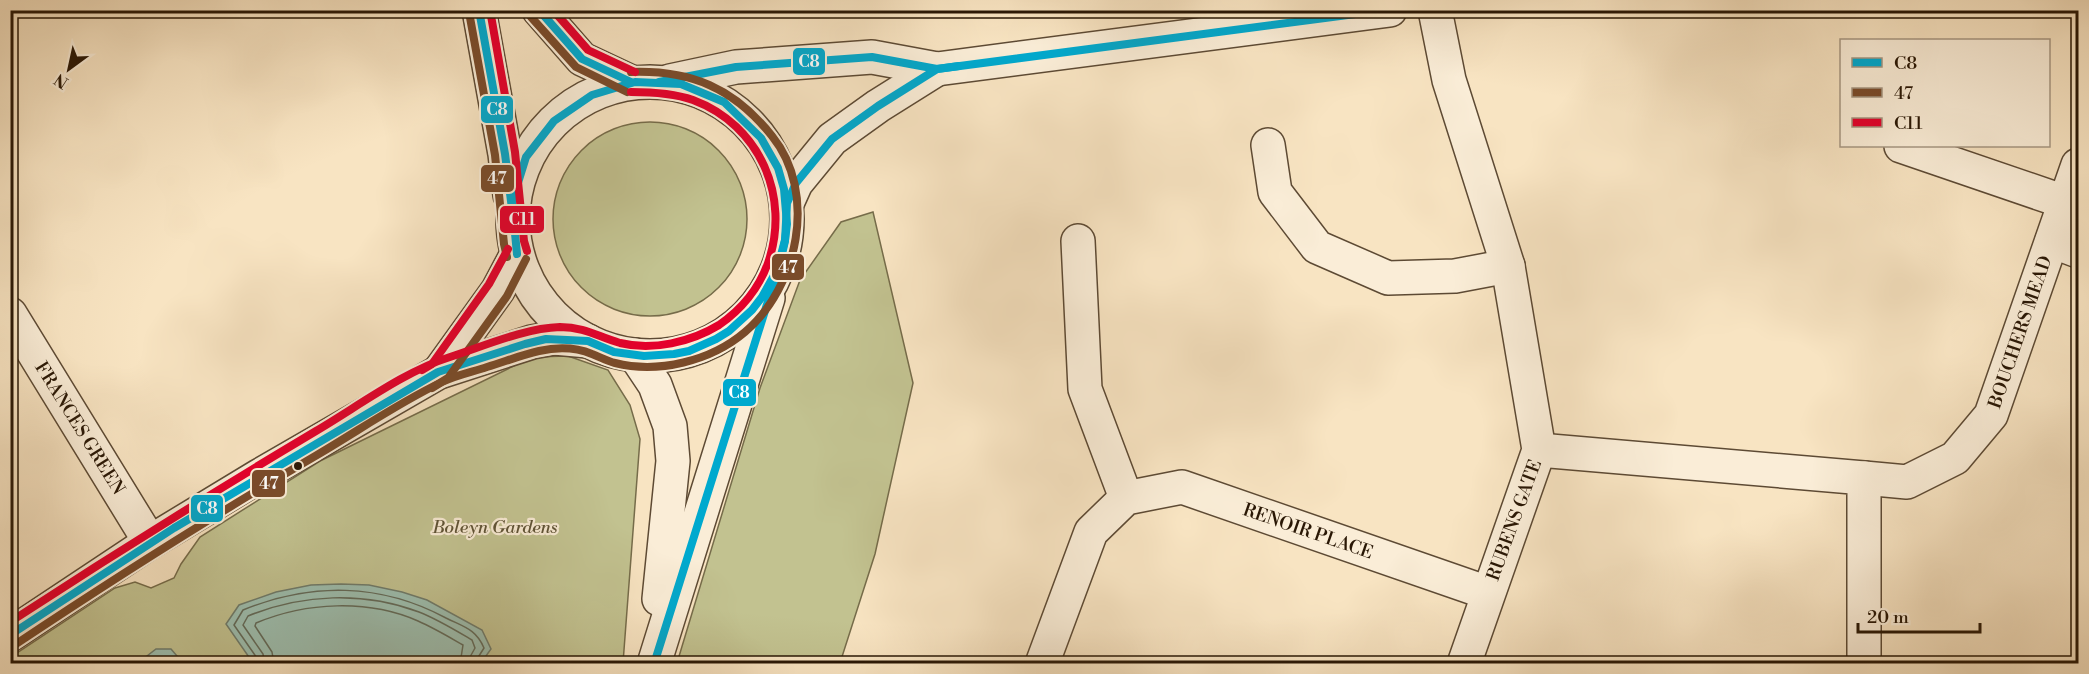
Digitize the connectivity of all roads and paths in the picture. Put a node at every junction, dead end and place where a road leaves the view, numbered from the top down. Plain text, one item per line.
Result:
1 (479, 10) edge
2 (539, 10) edge
3 (1390, 10) edge
4 (1435, 10) edge
5 (937, 69) junction
6 (631, 82) junction
7 (666, 82) junction
8 (1268, 145) dead end
9 (1904, 147) edge
10 (2079, 165) edge
11 (2065, 202) junction
12 (786, 203) junction
13 (512, 212) junction
14 (1078, 241) dead end
15 (2065, 246) edge
16 (517, 254) junction
17 (1508, 266) junction
18 (775, 276) junction
19 (10, 314) edge
20 (588, 341) junction
21 (635, 355) junction
22 (439, 372) junction
23 (1539, 450) junction
24 (1864, 478) junction
25 (1126, 498) junction
26 (150, 542) junction
27 (1488, 593) junction
28 (10, 635) edge
29 (653, 663) edge
30 (1042, 663) edge
31 (1464, 663) edge
32 (1864, 663) edge

1 - 13 street
2 - 6 street
3 - 5 street
4 - 17 street, RUBENS GATE
5 - 7 street
5 - 12 street
6 - 7 street
6 - 13 street
7 - 12 street
8 - 17 street
9 - 11 street
10 - 11 street, BOUCHERS MEAD
11 - 15 street, BOUCHERS MEAD
12 - 18 street
13 - 16 street
14 - 25 street
15 - 24 street, BOUCHERS MEAD
16 - 20 street
16 - 22 street
17 - 23 street, RUBENS GATE
18 - 21 street
18 - 29 street
19 - 26 street, FRANCES GREEN
20 - 21 street
20 - 22 street
21 - 29 street
22 - 26 street
23 - 24 street, BOUCHERS MEAD
23 - 27 street, RUBENS GATE
24 - 32 street
25 - 27 street, RENOIR PLACE
25 - 30 street
26 - 28 street
27 - 31 street, RUBENS GATE

